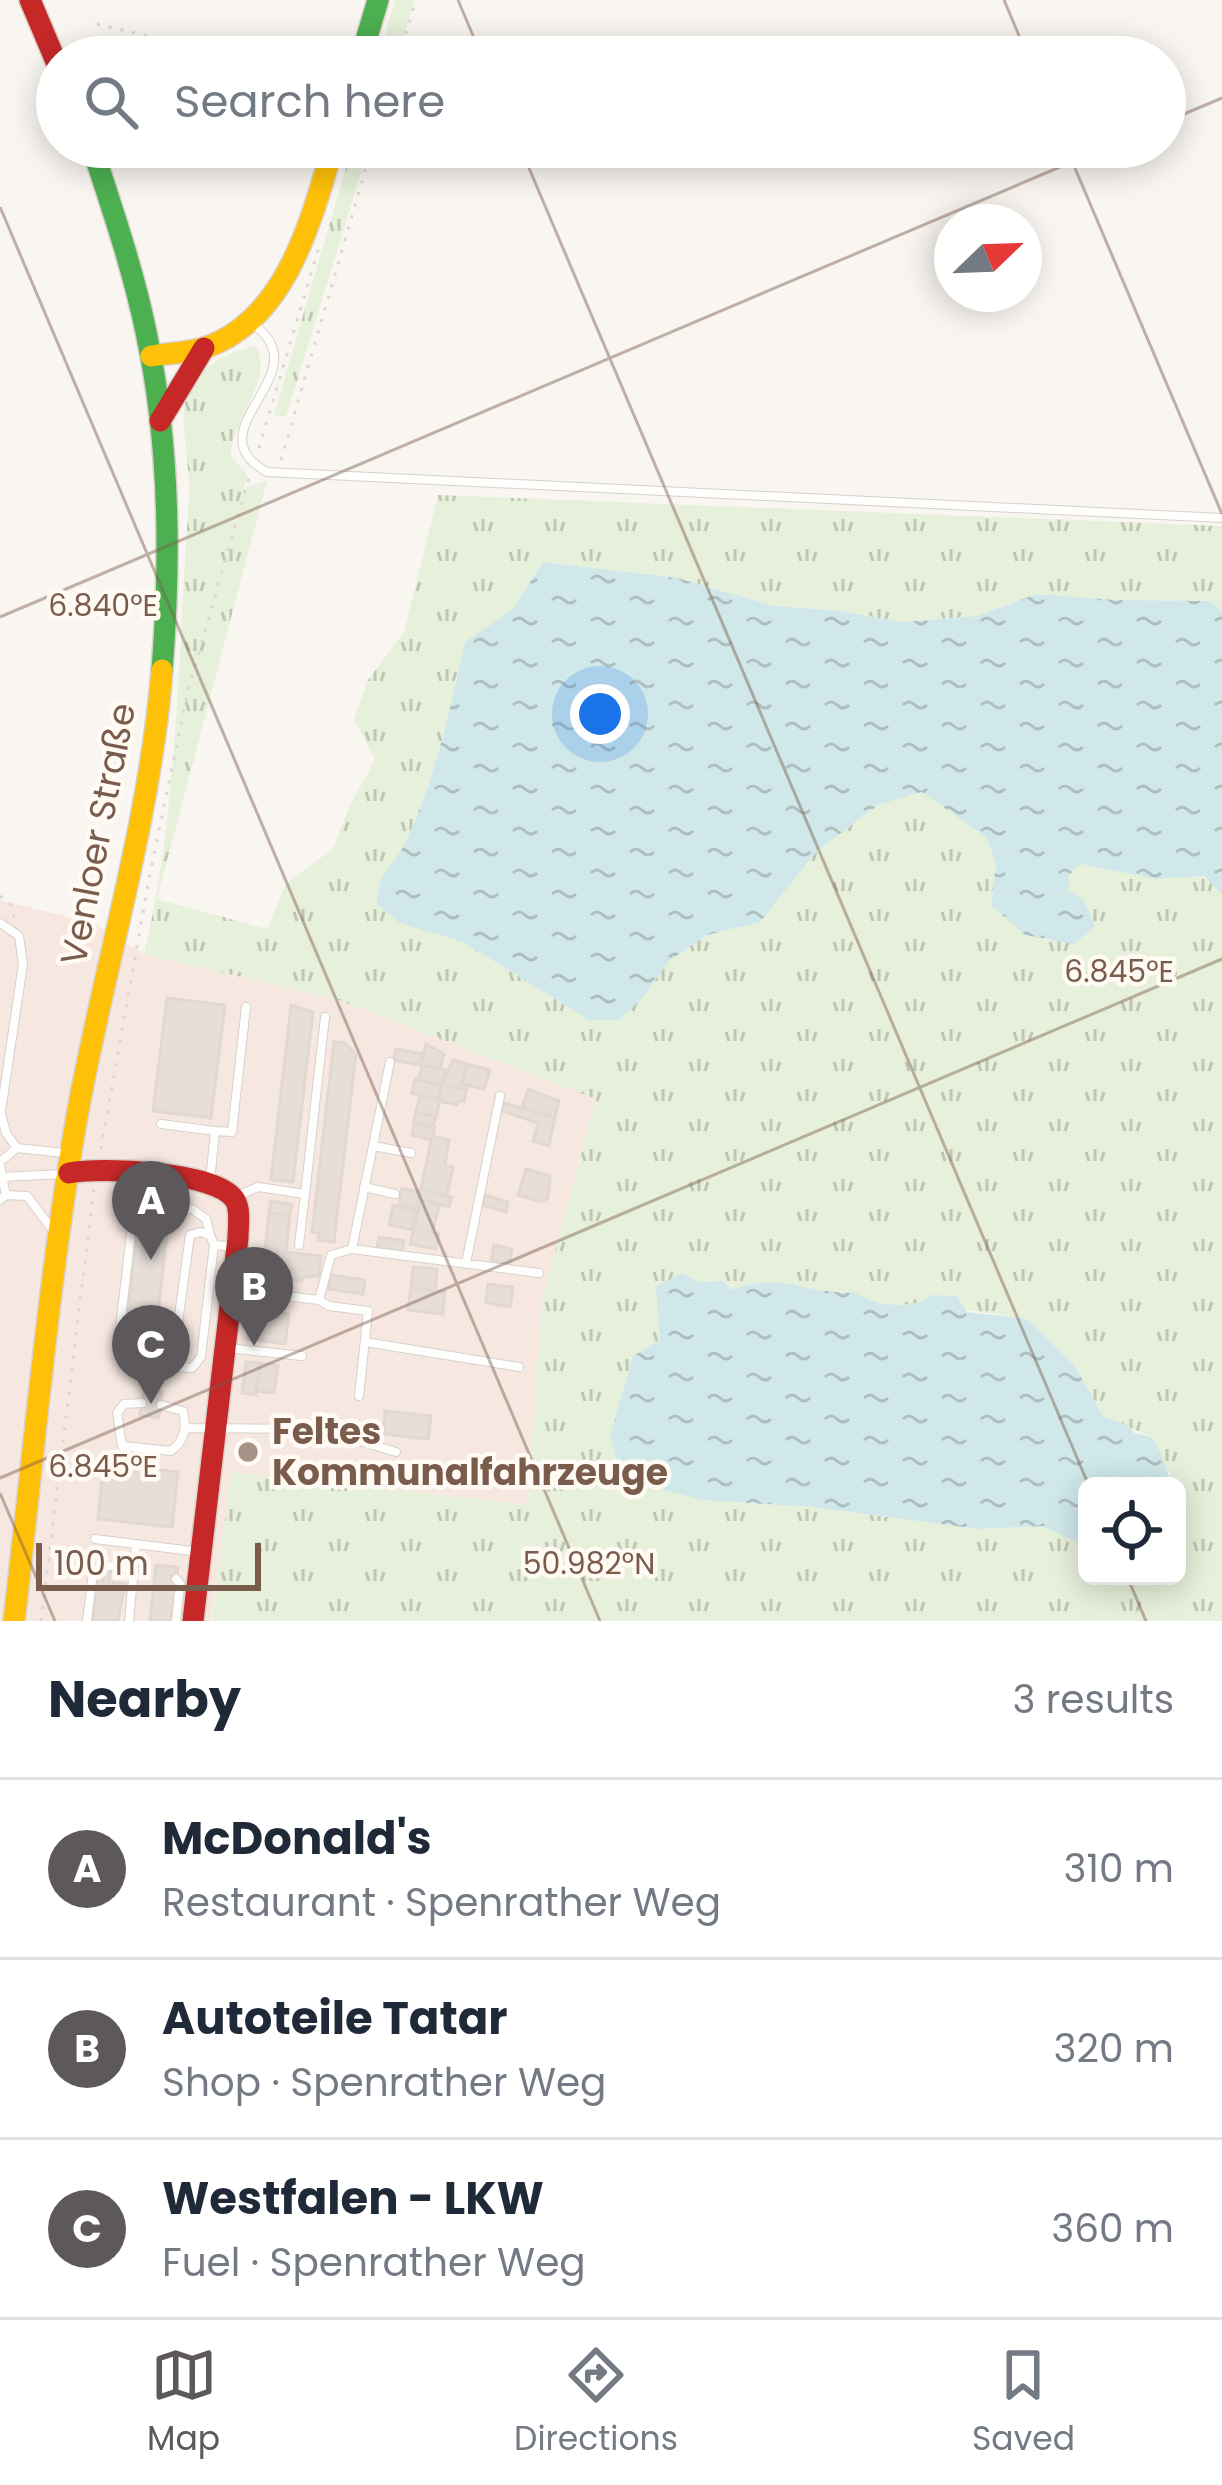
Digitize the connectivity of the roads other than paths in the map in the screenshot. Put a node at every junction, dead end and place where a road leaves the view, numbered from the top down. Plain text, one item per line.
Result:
1 (30, 0) edge
2 (378, 0) edge
3 (45, 36) edge
4 (367, 36) edge
5 (99, 168) edge
6 (326, 168) edge
7 (251, 320) junction
8 (204, 348) junction
9 (151, 356) junction
10 (160, 421) junction
11 (1222, 518) edge
12 (0, 922) edge
13 (246, 1007) dead end
14 (325, 1017) dead end
15 (390, 1062) dead end
16 (500, 1096) dead end
17 (0, 1114) edge
18 (161, 1124) dead end
19 (215, 1131) junction
20 (373, 1146) junction
21 (17, 1148) junction
22 (411, 1153) dead end
23 (70, 1163) junction
24 (1, 1170) edge
25 (209, 1182) junction
26 (364, 1187) junction
27 (305, 1194) junction
28 (395, 1194) dead end
29 (3, 1197) edge
30 (233, 1197) junction
31 (58, 1240) junction
32 (212, 1240) junction
33 (299, 1245) dead end
34 (237, 1247) junction
35 (352, 1249) junction
36 (466, 1264) junction
37 (539, 1273) dead end
38 (232, 1290) junction
39 (319, 1300) junction
40 (364, 1342) junction
41 (226, 1348) junction
42 (302, 1356) dead end
43 (178, 1366) junction
44 (519, 1367) dead end
45 (359, 1396) dead end
46 (142, 1403) dead end
47 (161, 1405) dead end
48 (185, 1428) junction
49 (216, 1430) junction
50 (395, 1452) dead end
51 (95, 1539) dead end
52 (136, 1544) junction
53 (201, 1552) junction
54 (134, 1569) junction
55 (176, 1579) dead end
56 (14, 1621) edge
57 (87, 1621) edge
58 (129, 1621) edge
59 (176, 1621) edge
60 (193, 1621) edge

1 - 3 main road
2 - 4 main road
5 - 9 main road, Venloer Straße
6 - 7 main road
7 - 8 main road
7 - 11 lane
8 - 9 main road
8 - 10 main road
9 - 10 main road, Venloer Straße
10 - 23 main road, Venloer Straße
12 - 17 lane
13 - 19 lane
14 - 27 lane
15 - 20 lane
16 - 36 lane
17 - 21 lane
18 - 19 lane
19 - 25 lane
20 - 22 lane
20 - 26 lane
21 - 23 lane
21 - 24 lane
23 - 24 lane
23 - 25 main road
23 - 31 main road, Venloer Straße
24 - 29 lane
25 - 30 main road
26 - 28 lane
26 - 35 lane
27 - 30 lane
27 - 33 lane
29 - 31 lane
30 - 34 main road
31 - 56 main road, Venloer Straße
32 - 34 lane
32 - 43 lane
32 - 43 lane
32 - 43 lane
34 - 38 main road
35 - 36 lane
35 - 39 lane
36 - 37 lane
38 - 39 lane
38 - 41 main road
39 - 40 lane
40 - 44 lane
40 - 45 lane
41 - 42 lane
41 - 49 main road
46 - 48 lane
47 - 48 lane
48 - 49 lane
49 - 50 lane
49 - 53 main road
51 - 52 lane
52 - 53 lane
52 - 54 lane
53 - 60 main road
54 - 57 lane
54 - 58 lane
55 - 59 lane

